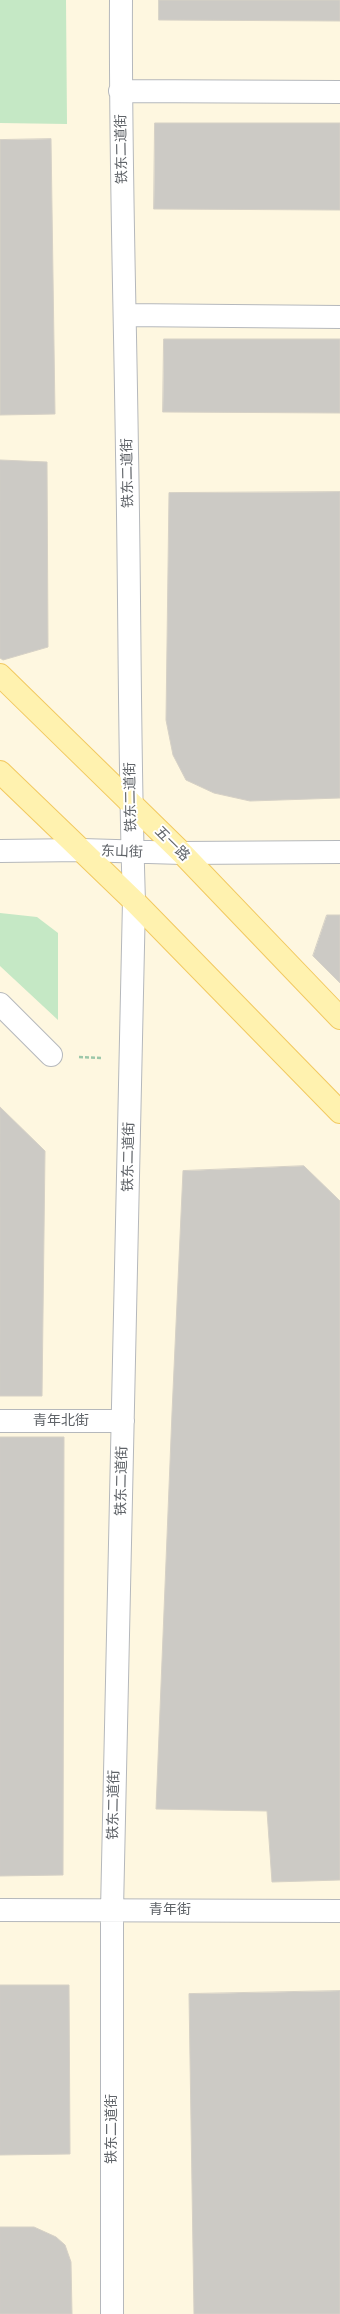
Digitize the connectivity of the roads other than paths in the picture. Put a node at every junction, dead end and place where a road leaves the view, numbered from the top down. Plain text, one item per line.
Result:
1 (121, 0) edge
2 (120, 91) junction
3 (340, 92) edge
4 (125, 315) junction
5 (340, 317) edge
6 (0, 675) edge
7 (0, 772) edge
8 (131, 802) junction
9 (82, 850) junction
10 (0, 851) edge
11 (133, 852) junction
12 (340, 852) edge
13 (182, 854) junction
14 (134, 900) junction
15 (0, 1004) edge
16 (340, 1018) edge
17 (51, 1055) road end
18 (340, 1112) edge
19 (123, 1421) junction
20 (0, 1422) edge
21 (0, 1910) edge
22 (112, 1910) junction
23 (340, 1911) edge
24 (112, 2314) edge

1 - 2 street, 铁东二道街
2 - 3 street
2 - 4 street, 铁东二道街
4 - 5 street
4 - 8 street, 铁东二道街
6 - 8 main road, 五一路
7 - 9 main road
8 - 11 street, 铁东二道街
8 - 13 main road, 五一路
9 - 10 street, 东山街
9 - 11 street, 东山街
9 - 14 main road
11 - 13 street, 东山街
11 - 14 street, 铁东二道街
12 - 13 street, 东山街
13 - 16 main road, 五一路
14 - 18 main road
14 - 19 street, 铁东二道街
15 - 17 street
19 - 20 street, 青年北街
19 - 22 street, 铁东二道街
21 - 22 street, 青年街
22 - 23 street, 青年街
22 - 24 street, 铁东二道街

